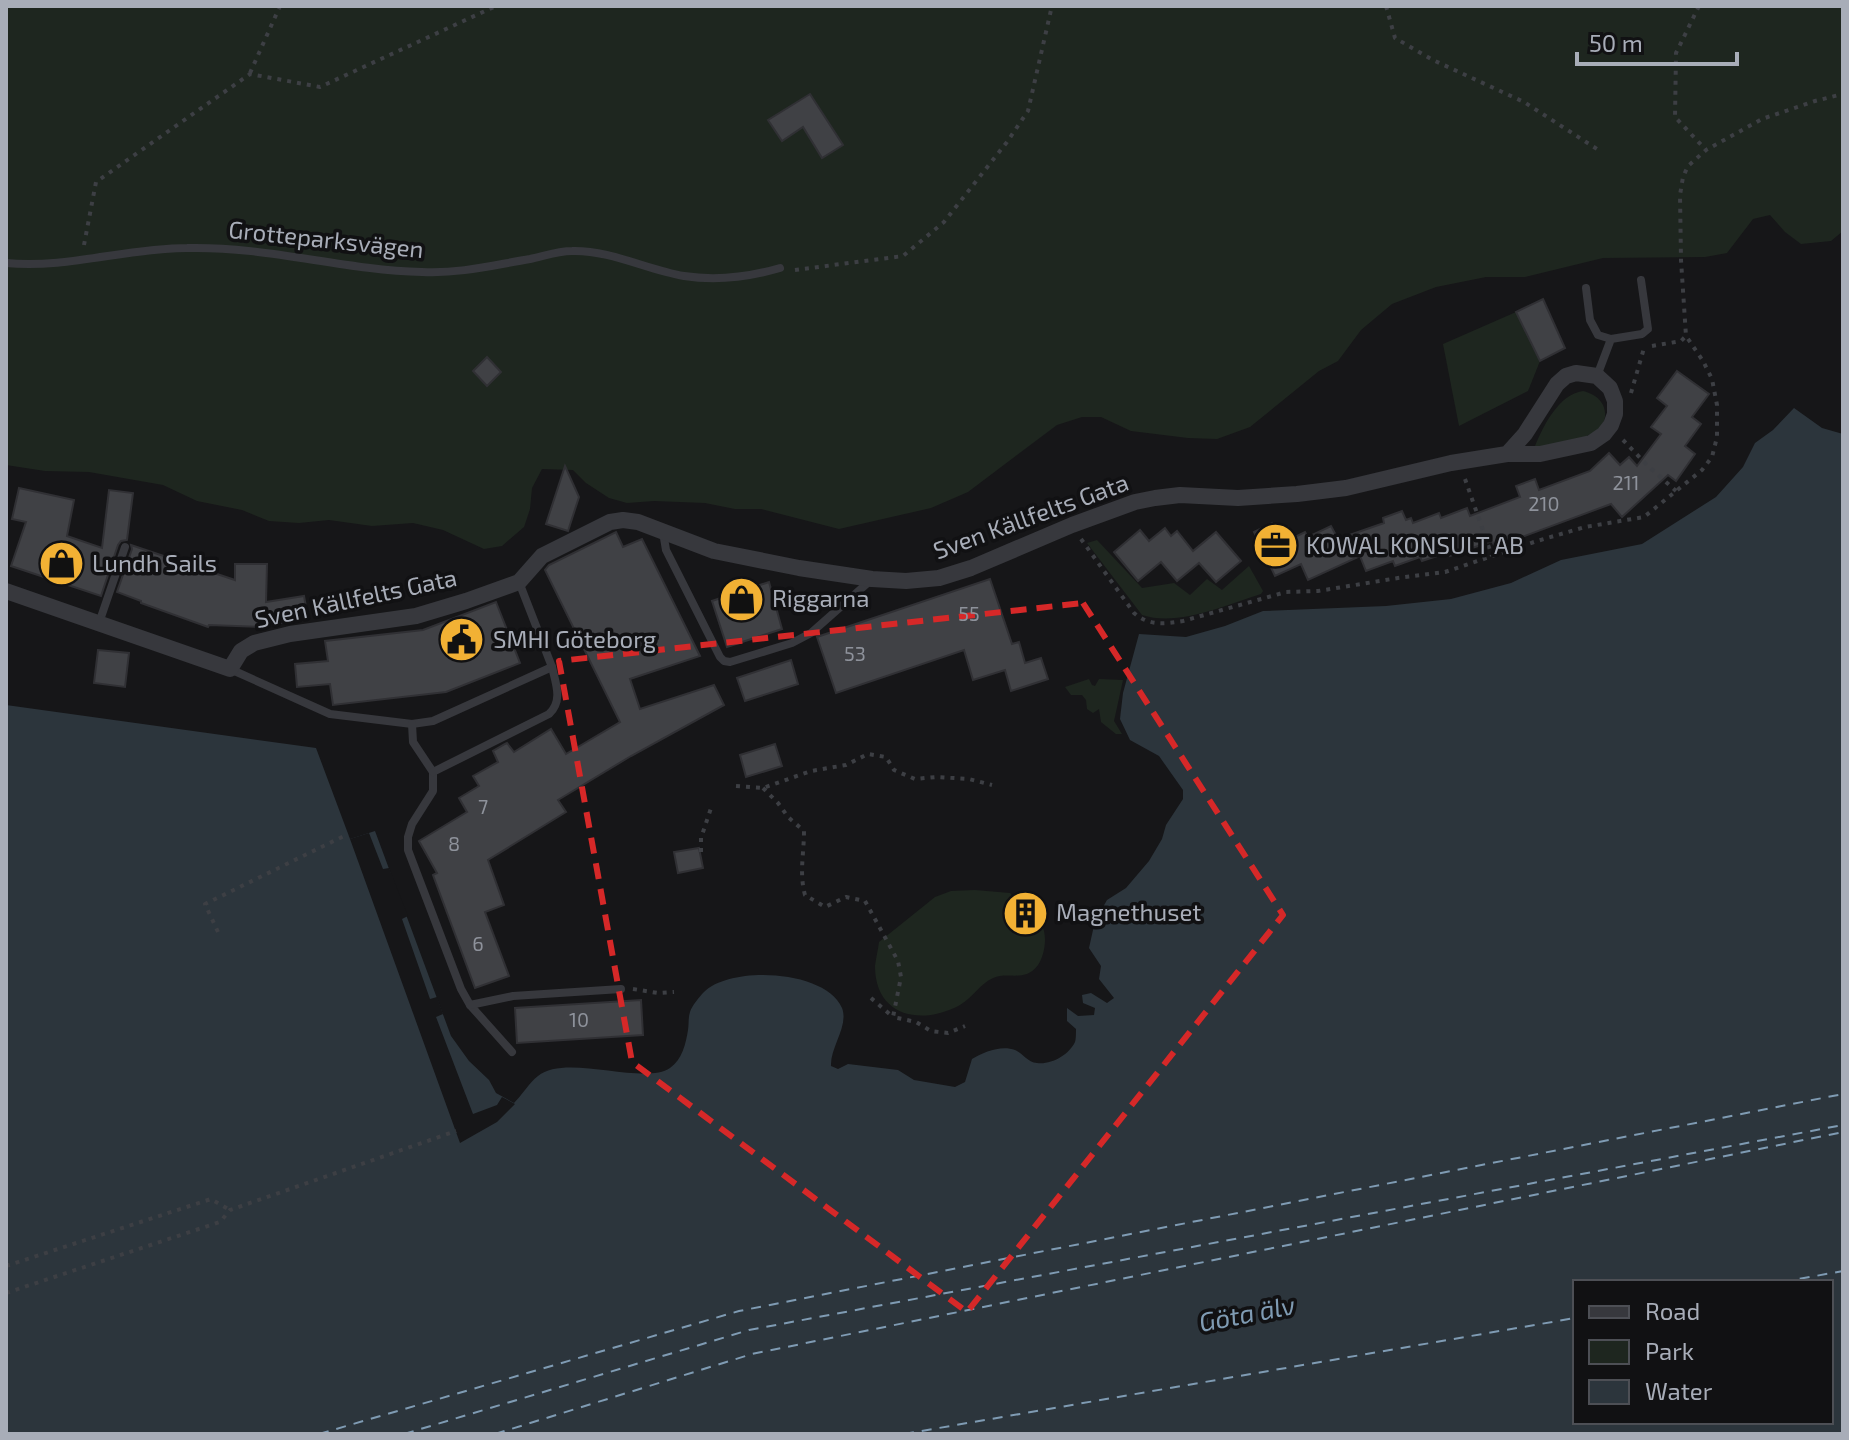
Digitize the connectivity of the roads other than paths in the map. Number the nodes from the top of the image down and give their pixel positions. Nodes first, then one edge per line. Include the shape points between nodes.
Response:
1 (6, 263) edge
2 (780, 268) road end
3 (1641, 280) dead end
4 (1586, 288) dead end
5 (1611, 339) junction
6 (1597, 376) junction
7 (1507, 454) junction
8 (663, 532) junction
9 (125, 547) dead end
10 (872, 579) junction
11 (519, 582) junction
12 (6, 591) edge
13 (99, 623) junction
14 (552, 667) junction
15 (230, 669) junction
16 (412, 724) junction
17 (433, 772) junction
18 (621, 989) road end
19 (470, 1005) junction
20 (512, 1052) dead end

1 - 2 lane, Grotteparksvägen via 187,248 451,273 570,251 683,276 711,278
3 - 5 lane via 1648,329
4 - 5 lane via 1590,320 1598,335
5 - 6 lane
6 - 7 street via 1566,376
6 - 7 street, Sven Källfelts Gata via 1615,401 1615,414 1604,434 1591,443 1553,452
7 - 10 street, Sven Källfelts Gata via 1334,490 1155,498 939,578
8 - 10 street, Sven Källfelts Gata via 714,551
8 - 10 lane via 666,550 724,661 811,633
8 - 11 street, Sven Källfelts Gata via 638,522 610,522 542,556
9 - 13 lane
11 - 14 lane
11 - 15 street, Sven Källfelts Gata via 416,616 254,643 241,651
12 - 13 street
13 - 15 street
14 - 16 lane via 433,721
14 - 17 lane via 555,709
15 - 16 lane via 330,714
16 - 17 lane via 413,742
17 - 19 lane via 433,791 412,824 408,850
18 - 19 lane via 513,996
19 - 20 lane

